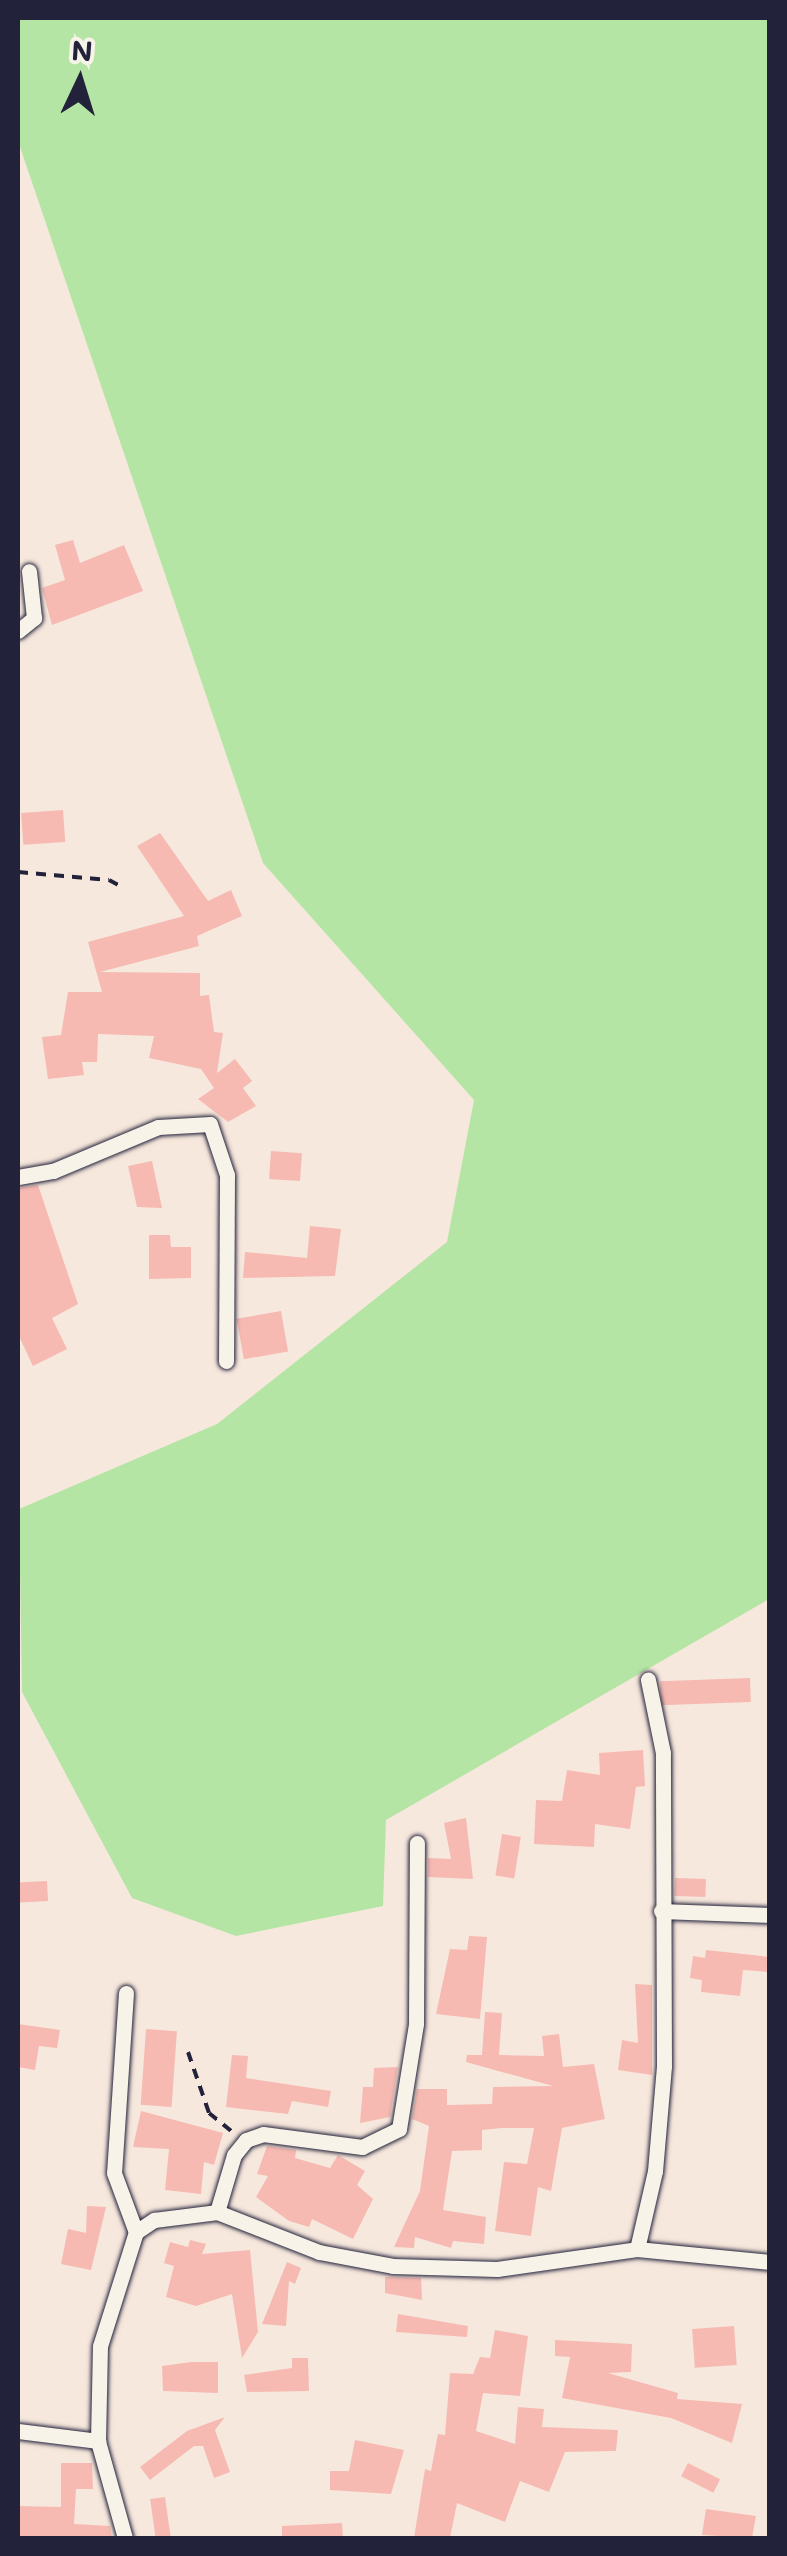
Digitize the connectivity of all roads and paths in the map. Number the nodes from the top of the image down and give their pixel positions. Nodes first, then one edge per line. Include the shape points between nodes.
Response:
1 (29, 571) dead end
2 (18, 631) edge
3 (18, 872) edge
4 (124, 888) dead end
5 (18, 1177) edge
6 (226, 1362) dead end
7 (648, 1680) dead end
8 (417, 1843) dead end
9 (662, 1911) junction
10 (770, 1915) edge
11 (126, 1994) dead end
12 (188, 2052) dead end
13 (246, 2140) junction
14 (218, 2212) junction
15 (136, 2232) junction
16 (637, 2249) junction
17 (770, 2262) edge
18 (18, 2432) edge
19 (98, 2441) junction
20 (125, 2538) edge

1 - 2 street via 34,618
3 - 4 path via 109,880
5 - 6 street via 53,1171 158,1127 210,1124 227,1174
7 - 9 street via 664,1753
8 - 13 street via 416,2024 399,2128 362,2146 263,2134
9 - 10 street
9 - 16 street via 662,2120
11 - 15 street via 114,2172
12 - 13 path via 209,2113
13 - 14 street via 234,2155
14 - 15 street via 154,2220
14 - 16 street via 319,2252 394,2266 497,2270
15 - 19 street via 100,2346
16 - 17 street
18 - 19 street
19 - 20 street

